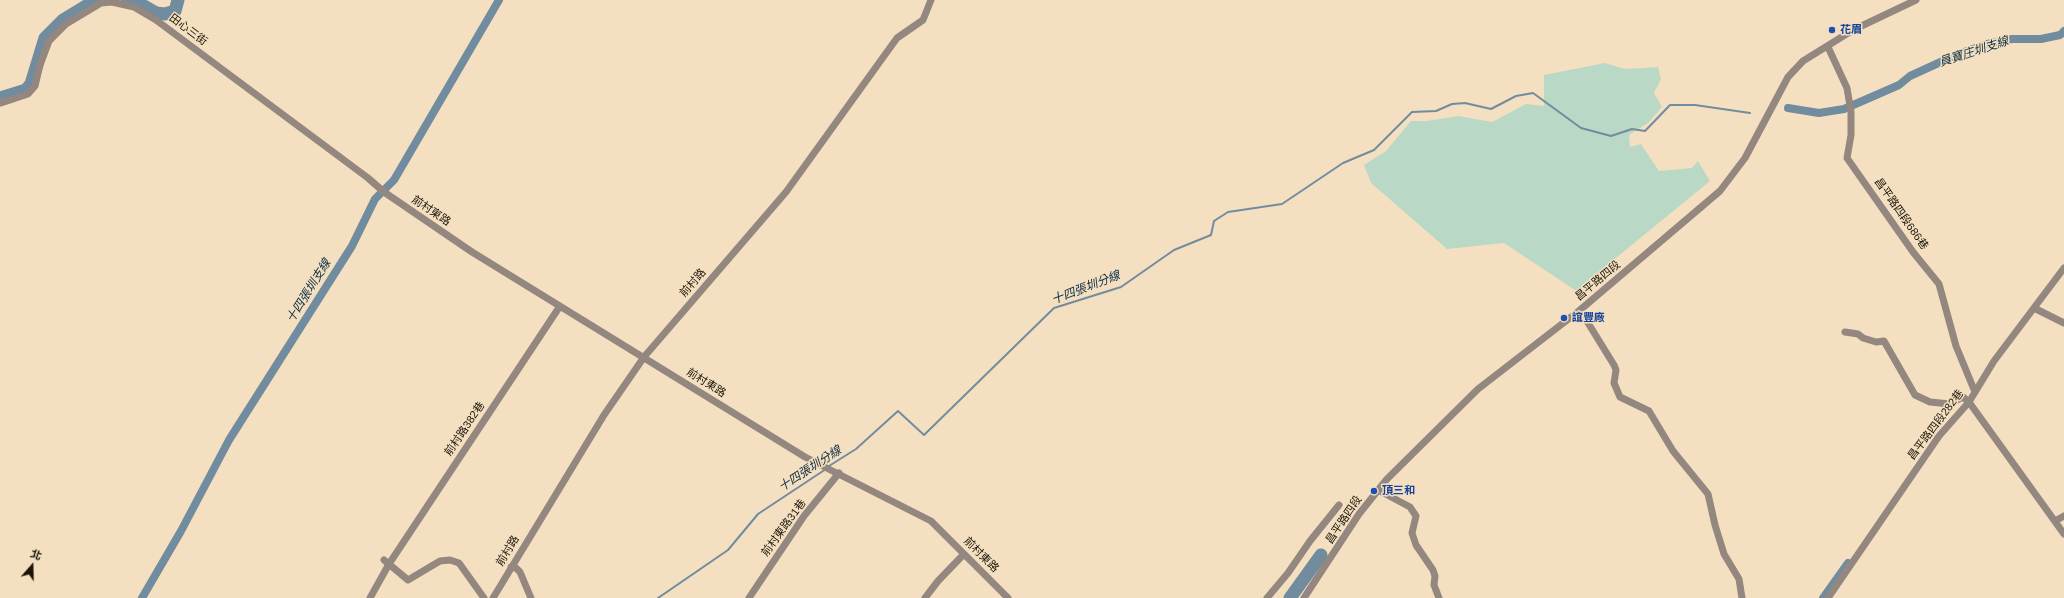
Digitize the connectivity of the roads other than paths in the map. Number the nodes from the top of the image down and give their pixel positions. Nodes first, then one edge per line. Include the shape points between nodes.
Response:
1 (931, 0) edge
2 (1916, 0) edge
3 (104, 1) edge
4 (1828, 47) junction
5 (1, 104) dead end
6 (384, 192) joint
7 (2064, 268) edge
8 (560, 306) junction
9 (2034, 308) junction
10 (1580, 310) junction
11 (2064, 323) edge
12 (1846, 332) dead end
13 (644, 357) junction
14 (1975, 392) junction
15 (1969, 402) junction
16 (840, 473) junction
17 (1378, 490) junction
18 (1339, 505) dead end
19 (2064, 516) edge
20 (2055, 521) junction
21 (2064, 534) edge
22 (964, 554) junction
23 (386, 562) junction
24 (511, 567) junction
25 (370, 598) edge
26 (484, 598) edge
27 (493, 598) edge
28 (531, 598) edge
29 (749, 598) edge
30 (925, 598) edge
31 (1008, 598) edge
32 (1267, 598) edge
33 (1304, 598) edge
34 (1439, 598) edge
35 (1742, 598) edge
36 (1828, 598) edge

1 - 13 street, 前村路 via 923,20 897,38 786,192
2 - 4 street, 昌平路四段 via 1853,30
3 - 5 street, 田心三街 via 66,24 49,41 35,86 28,94
3 - 6 street, 田心三街 via 134,7 156,20
4 - 10 street, 昌平路四段 via 1802,61 1788,76 1745,158 1720,191
4 - 14 street, 昌平路四段686巷 via 1847,88 1851,134 1847,158 1913,252 1939,284 1956,346
6 - 8 street, 前村東路 via 472,252
7 - 9 street, 昌平路四段282巷
8 - 13 street, 前村東路
8 - 23 street, 前村路382巷
9 - 11 street
9 - 14 street, 昌平路四段282巷 via 1994,361
10 - 17 street, 昌平路四段 via 1493,376
10 - 35 street via 1614,365 1614,383 1620,397 1649,411 1673,451 1708,494 1724,554 1738,579
12 - 15 street via 1876,342 1884,341 1915,395 1930,402 1950,404 1963,398
13 - 16 street, 前村東路 via 805,457
13 - 24 street, 前村路 via 604,415
14 - 15 street, 昌平路四段282巷
15 - 20 street
15 - 36 street, 昌平路四段282巷 via 1939,436
16 - 22 street, 前村東路 via 931,522
16 - 29 street, 前村東路31巷 via 804,516
17 - 33 street, 昌平路四段 via 1359,514
17 - 34 street via 1410,507 1416,516 1412,533 1416,545 1433,570 1434,585
18 - 32 street
19 - 20 street
20 - 21 street
22 - 30 street
22 - 31 street, 前村東路
23 - 25 street, 前村路382巷
23 - 26 street via 408,580 440,561 450,560 459,563
24 - 27 street, 前村路
24 - 28 street via 520,572

